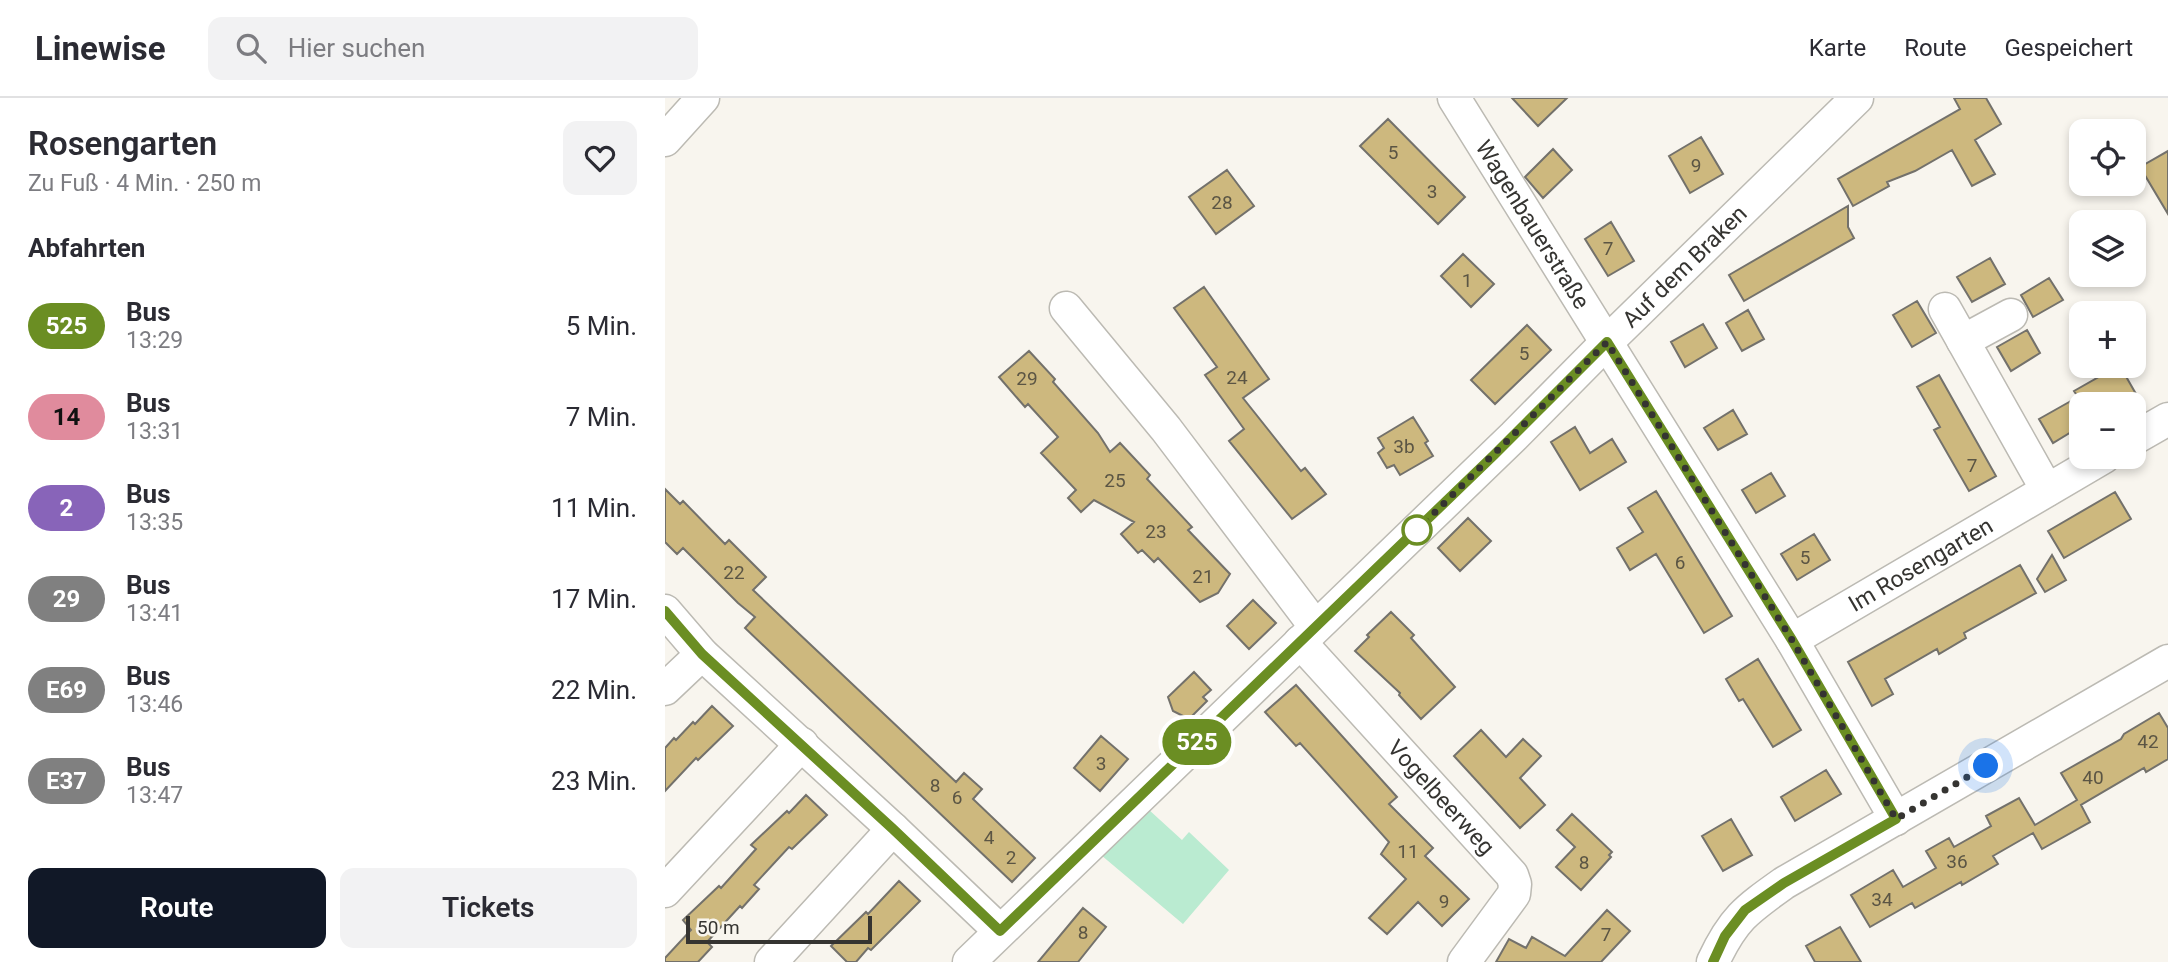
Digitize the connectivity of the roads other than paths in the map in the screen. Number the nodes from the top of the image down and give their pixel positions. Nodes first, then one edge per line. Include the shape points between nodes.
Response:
1 (703, 98) edge
2 (1857, 98) edge
3 (1459, 100) edge
4 (665, 140) edge
5 (1066, 308) dead end
6 (1945, 309) dead end
7 (2011, 315) dead end
8 (1963, 341) junction
9 (1607, 342) junction
10 (2168, 419) edge
11 (2146, 432) edge
12 (2083, 469) edge
13 (2047, 490) junction
14 (665, 611) edge
15 (1308, 634) junction
16 (1792, 640) junction
17 (702, 654) junction
18 (2168, 661) edge
19 (665, 689) edge
20 (802, 744) junction
21 (1896, 819) junction
22 (893, 829) junction
23 (665, 891) edge
24 (1000, 931) junction
25 (771, 962) edge
26 (969, 962) edge
27 (1464, 962) edge
28 (1713, 962) edge

1 - 4 street
2 - 9 street, Auf dem Braken
3 - 9 street, Wagenbauerstraße
5 - 15 street, Vogelbeerweg via 1166,429
6 - 8 street
7 - 8 street
8 - 13 street
9 - 15 street, Auf dem Braken
9 - 16 street
10 - 11 street
12 - 13 street, Im Rosengarten
13 - 16 street, Im Rosengarten
14 - 17 street
15 - 24 street, Auf dem Braken
15 - 27 street, Vogelbeerweg via 1512,875 1514,894
16 - 21 street
17 - 19 street
17 - 20 street
18 - 21 street
20 - 22 street
20 - 23 street
21 - 28 street via 1745,910
22 - 24 street
22 - 25 street
24 - 26 street, Auf dem Braken

